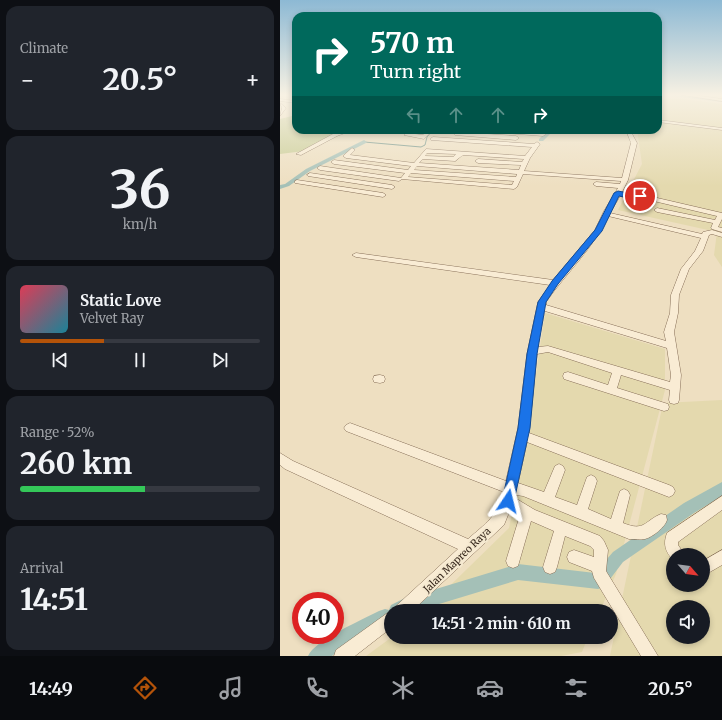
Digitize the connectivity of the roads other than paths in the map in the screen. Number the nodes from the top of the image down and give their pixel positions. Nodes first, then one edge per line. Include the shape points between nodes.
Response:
1 (682, 125) edge
2 (722, 129) edge
3 (338, 134) edge
4 (467, 134) edge
5 (490, 134) edge
6 (498, 134) edge
7 (630, 134) edge
8 (407, 135) dead end
9 (432, 137) edge
10 (536, 145) junction
11 (485, 146) junction
12 (352, 150) dead end
13 (366, 152) dead end
14 (299, 154) dead end
15 (380, 154) dead end
16 (481, 155) junction
17 (394, 156) dead end
18 (359, 158) junction
19 (408, 158) dead end
20 (527, 158) junction
21 (374, 160) junction
22 (478, 161) junction
23 (334, 162) dead end
24 (388, 162) junction
25 (402, 164) junction
26 (414, 164) junction
27 (524, 164) junction
28 (367, 166) junction
29 (320, 168) dead end
30 (475, 168) junction
31 (521, 171) junction
32 (409, 172) junction
33 (359, 173) junction
34 (310, 175) dead end
35 (472, 176) junction
36 (400, 179) dead end
37 (518, 179) junction
38 (558, 180) dead end
39 (350, 181) junction
40 (297, 182) dead end
41 (468, 186) junction
42 (392, 187) dead end
43 (622, 187) junction
44 (342, 188) junction
45 (383, 195) dead end
46 (657, 210) dead end
47 (606, 214) junction
48 (720, 218) edge
49 (722, 230) edge
50 (722, 235) edge
51 (704, 237) junction
52 (356, 255) dead end
53 (554, 283) junction
54 (541, 307) junction
55 (671, 346) junction
56 (533, 351) junction
57 (618, 370) junction
58 (568, 376) dead end
59 (675, 388) junction
60 (612, 391) junction
61 (674, 400) dead end
62 (664, 407) dead end
63 (350, 428) dead end
64 (522, 435) junction
65 (281, 460) edge
66 (559, 470) dead end
67 (591, 481) dead end
68 (669, 491) dead end
69 (624, 494) dead end
70 (509, 495) junction
71 (548, 499) junction
72 (722, 502) edge
73 (581, 512) junction
74 (527, 513) junction
75 (661, 520) dead end
76 (616, 526) junction
77 (561, 528) junction
78 (470, 548) junction
79 (672, 548) edge
80 (574, 557) dead end
81 (722, 557) edge
82 (513, 561) dead end
83 (710, 565) edge
84 (598, 566) junction
85 (550, 567) dead end
86 (409, 604) edge
87 (384, 625) edge
88 (342, 656) edge
89 (650, 656) edge

1 - 2 street
3 - 14 street
4 - 9 street
5 - 11 street
6 - 10 street
7 - 43 street, Jalan Mapreo Raya via 634,143
8 - 9 street
9 - 11 street
10 - 11 street
10 - 20 street
11 - 16 street
12 - 18 street via 346,156
13 - 18 street
15 - 21 street
16 - 20 street
16 - 22 street
16 - 26 street via 426,151
17 - 24 street
18 - 21 street
19 - 25 street
20 - 27 street
21 - 24 street
21 - 28 street
22 - 27 street
22 - 30 street
23 - 28 street
24 - 25 street
25 - 26 street
26 - 30 street
26 - 32 street
27 - 31 street
28 - 32 street
28 - 33 street
29 - 33 street
30 - 31 street
30 - 35 street
31 - 37 street
31 - 43 street
32 - 35 street
32 - 41 street via 405,178
33 - 36 street
33 - 39 street
34 - 39 street
35 - 37 street
35 - 41 street
37 - 41 street via 513,187
38 - 43 street
39 - 42 street
39 - 44 street
40 - 44 street
43 - 47 street, Jalan Mapreo Raya
43 - 48 street via 637,198 640,196
44 - 45 street
46 - 48 street
47 - 51 street
47 - 53 street, Jalan Mapreo Raya via 589,244
48 - 49 street via 714,228
50 - 51 street via 710,232
51 - 55 street via 701,249 687,265 675,292 674,316 669,332
52 - 53 street
53 - 54 street, Jalan Mapreo Raya
54 - 55 street
54 - 56 street, Jalan Mapreo Raya
55 - 59 street
56 - 57 street via 548,349
56 - 64 street, Jalan Mapreo Raya
57 - 59 street
57 - 60 street
58 - 60 street
59 - 61 street
60 - 62 street
63 - 70 street
64 - 68 street
64 - 70 street, Jalan Mapreo Raya
65 - 78 street
66 - 71 street
67 - 73 street
69 - 76 street
70 - 71 street via 523,490
70 - 74 street
70 - 78 street, Jalan Mapreo Raya via 502,517
71 - 73 street
72 - 79 street via 672,538
73 - 76 street
74 - 77 street
74 - 82 street
75 - 76 street via 644,533 629,532
77 - 84 street via 595,541 600,546 602,551
77 - 85 street
78 - 86 street, Jalan Mapreo Raya
80 - 84 street
81 - 83 street
84 - 89 street via 599,574
87 - 88 street

